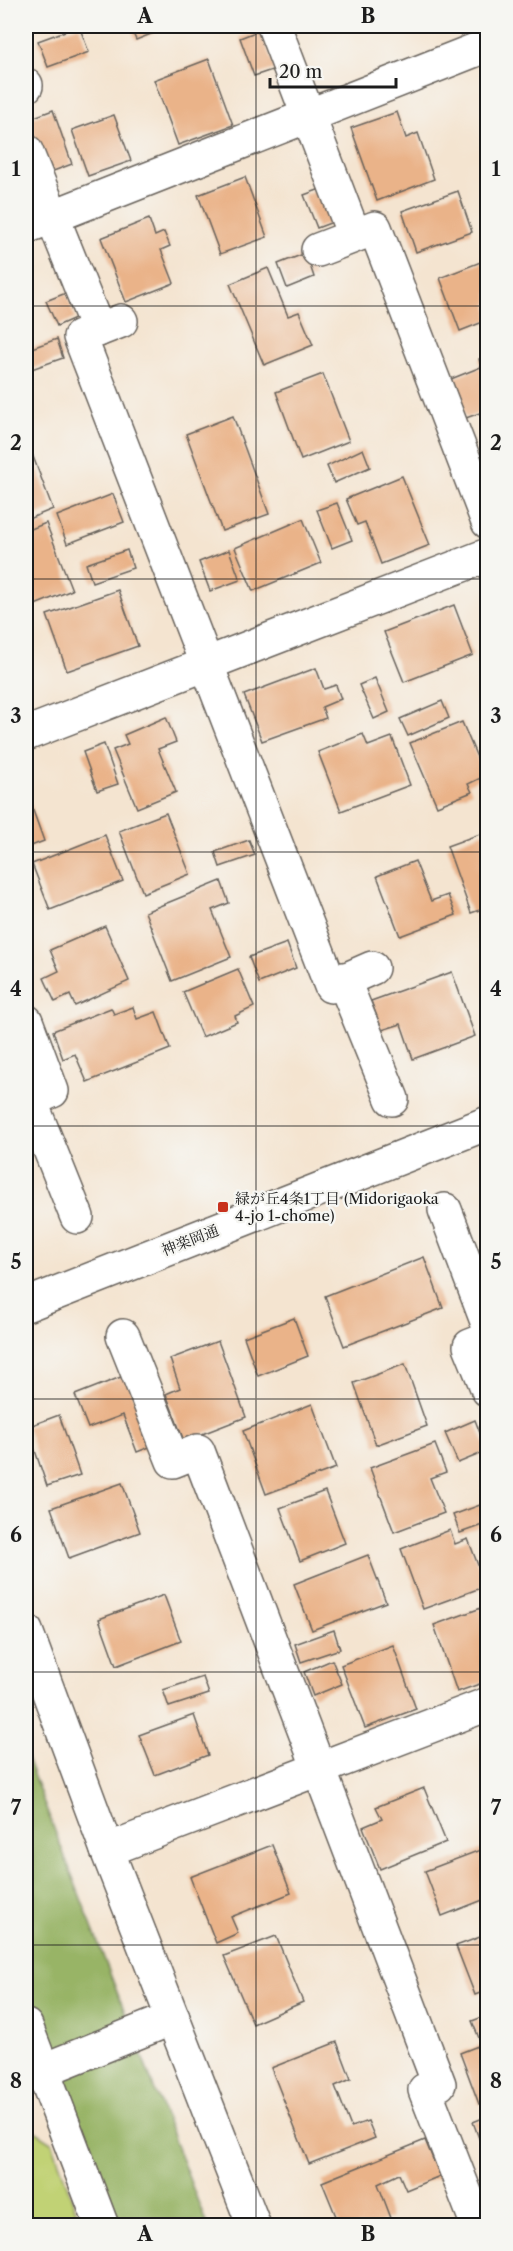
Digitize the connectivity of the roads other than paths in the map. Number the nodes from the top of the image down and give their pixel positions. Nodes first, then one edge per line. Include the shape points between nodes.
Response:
1 (274, 26) edge
2 (488, 45) edge
3 (308, 116) junction
4 (26, 151) edge
5 (39, 222) edge
6 (354, 235) junction
7 (318, 250) dead end
8 (488, 522) edge
9 (488, 555) edge
10 (206, 663) junction
11 (26, 734) edge
12 (26, 1021) edge
13 (392, 1099) dead end
14 (28, 1101) edge
15 (488, 1123) edge
16 (445, 1210) dead end
17 (77, 1217) dead end
18 (26, 1305) edge
19 (488, 1324) edge
20 (123, 1336) dead end
21 (488, 1339) edge
22 (488, 1390) edge
23 (26, 1631) edge
24 (488, 1704) edge
25 (318, 1768) junction
26 (107, 1850) junction
27 (173, 2018) junction
28 (26, 2026) edge
29 (34, 2073) edge
30 (478, 2223) edge
31 (102, 2226) edge
32 (254, 2226) edge

1 - 3 street
2 - 3 street
3 - 5 street
3 - 6 street
4 - 5 street
5 - 10 street via 109,325 80,337
6 - 7 street
6 - 8 street via 375,228
9 - 10 street
10 - 11 street
10 - 13 street via 331,986 357,973
12 - 14 street via 52,1091
14 - 17 street
15 - 18 street, 神楽岡通
16 - 19 street
20 - 25 street via 173,1461 198,1451
21 - 22 street via 470,1346
23 - 26 street
24 - 25 street
25 - 26 street
25 - 30 street via 439,2084 425,2090
26 - 27 street
27 - 29 street
27 - 32 street
28 - 29 street
29 - 31 street

